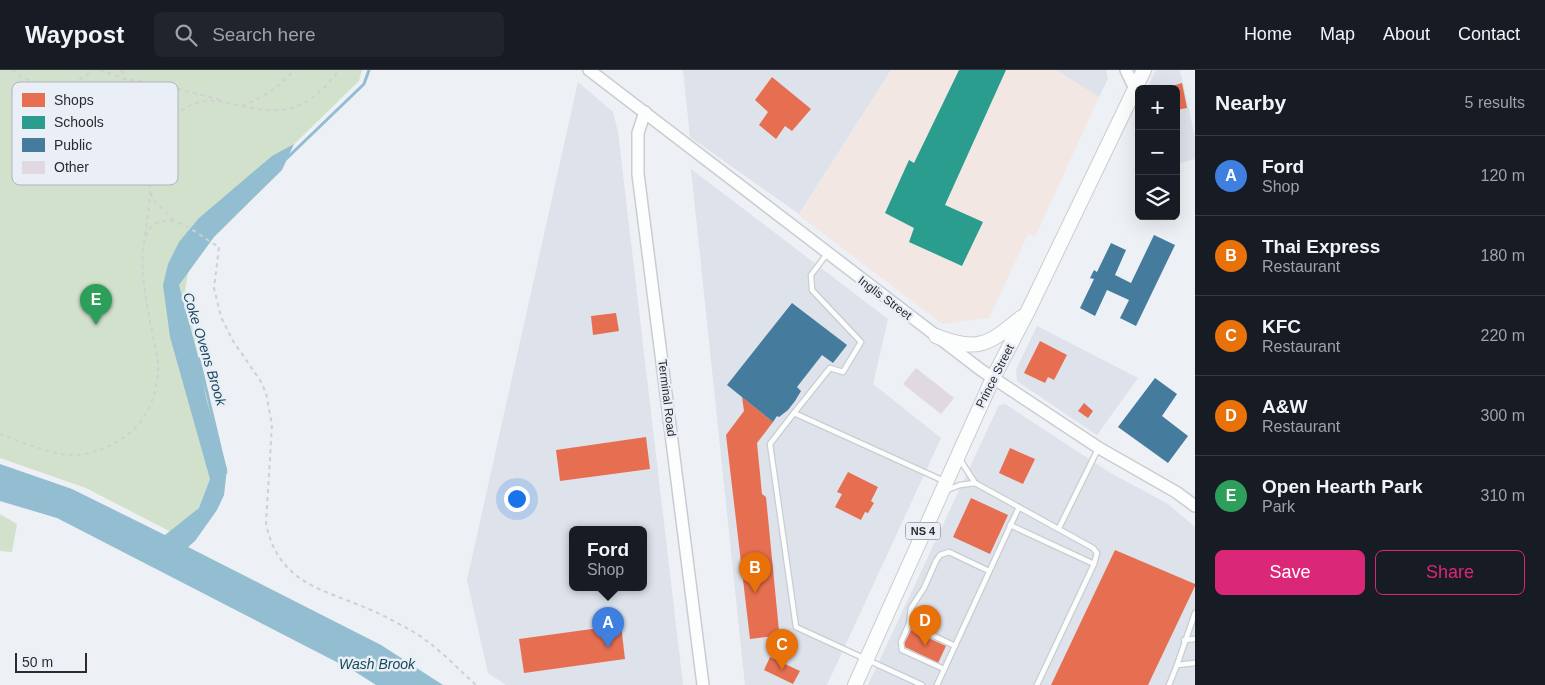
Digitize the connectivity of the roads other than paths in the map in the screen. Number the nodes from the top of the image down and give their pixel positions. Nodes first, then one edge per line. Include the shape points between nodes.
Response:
1 (589, 70) edge
2 (1126, 70) edge
3 (1144, 70) edge
4 (1137, 85) edge
5 (1135, 89) joint
6 (645, 112) junction
7 (827, 254) junction
8 (1028, 311) junction
9 (936, 336) junction
10 (992, 378) junction
11 (794, 413) junction
12 (1099, 448) junction
13 (957, 455) junction
14 (975, 483) junction
15 (943, 487) junction
16 (1195, 506) edge
17 (1019, 507) junction
18 (1010, 525) junction
19 (1059, 528) junction
20 (1094, 564) junction
21 (989, 572) junction
22 (1195, 613) edge
23 (909, 624) junction
24 (1195, 639) edge
25 (1184, 640) junction
26 (955, 646) junction
27 (867, 659) junction
28 (1195, 663) edge
29 (1177, 665) junction
30 (944, 669) junction
31 (703, 685) edge
32 (855, 685) edge
33 (922, 685) edge
34 (937, 685) edge
35 (1037, 685) edge
36 (1168, 685) edge

1 - 6 street, Inglis Street
2 - 5 street
3 - 4 main road, Prince Street / NS 4
5 - 8 main road, Prince Street / NS 4
6 - 7 street, Inglis Street
6 - 31 street, Terminal Road via 638,133 638,174
7 - 9 street, Inglis Street
7 - 11 lane via 811,275 812,290 861,342 843,372 830,368
8 - 9 main road via 987,343 959,345
8 - 10 main road, Prince Street / NS 4
9 - 10 street, Inglis Street
10 - 12 street, Inglis Street
10 - 13 main road, Prince Street / NS 4
11 - 15 lane
11 - 27 lane via 770,444 796,627
12 - 16 street, Inglis Street
12 - 19 lane
13 - 14 lane
13 - 15 main road, Prince Street / NS 4
14 - 15 lane
14 - 17 lane
15 - 27 main road, Prince Street / NS 4
17 - 18 lane
17 - 19 lane
18 - 20 lane
18 - 21 lane
19 - 20 lane via 1095,550
20 - 35 lane
21 - 23 lane via 949,552 940,555 911,608
21 - 26 lane
22 - 25 lane
23 - 26 lane
23 - 30 lane via 901,642 902,650
24 - 25 lane
25 - 29 lane
26 - 30 lane
27 - 32 main road, Prince Street / NS 4
27 - 33 lane
28 - 29 lane
29 - 36 lane
30 - 34 lane

